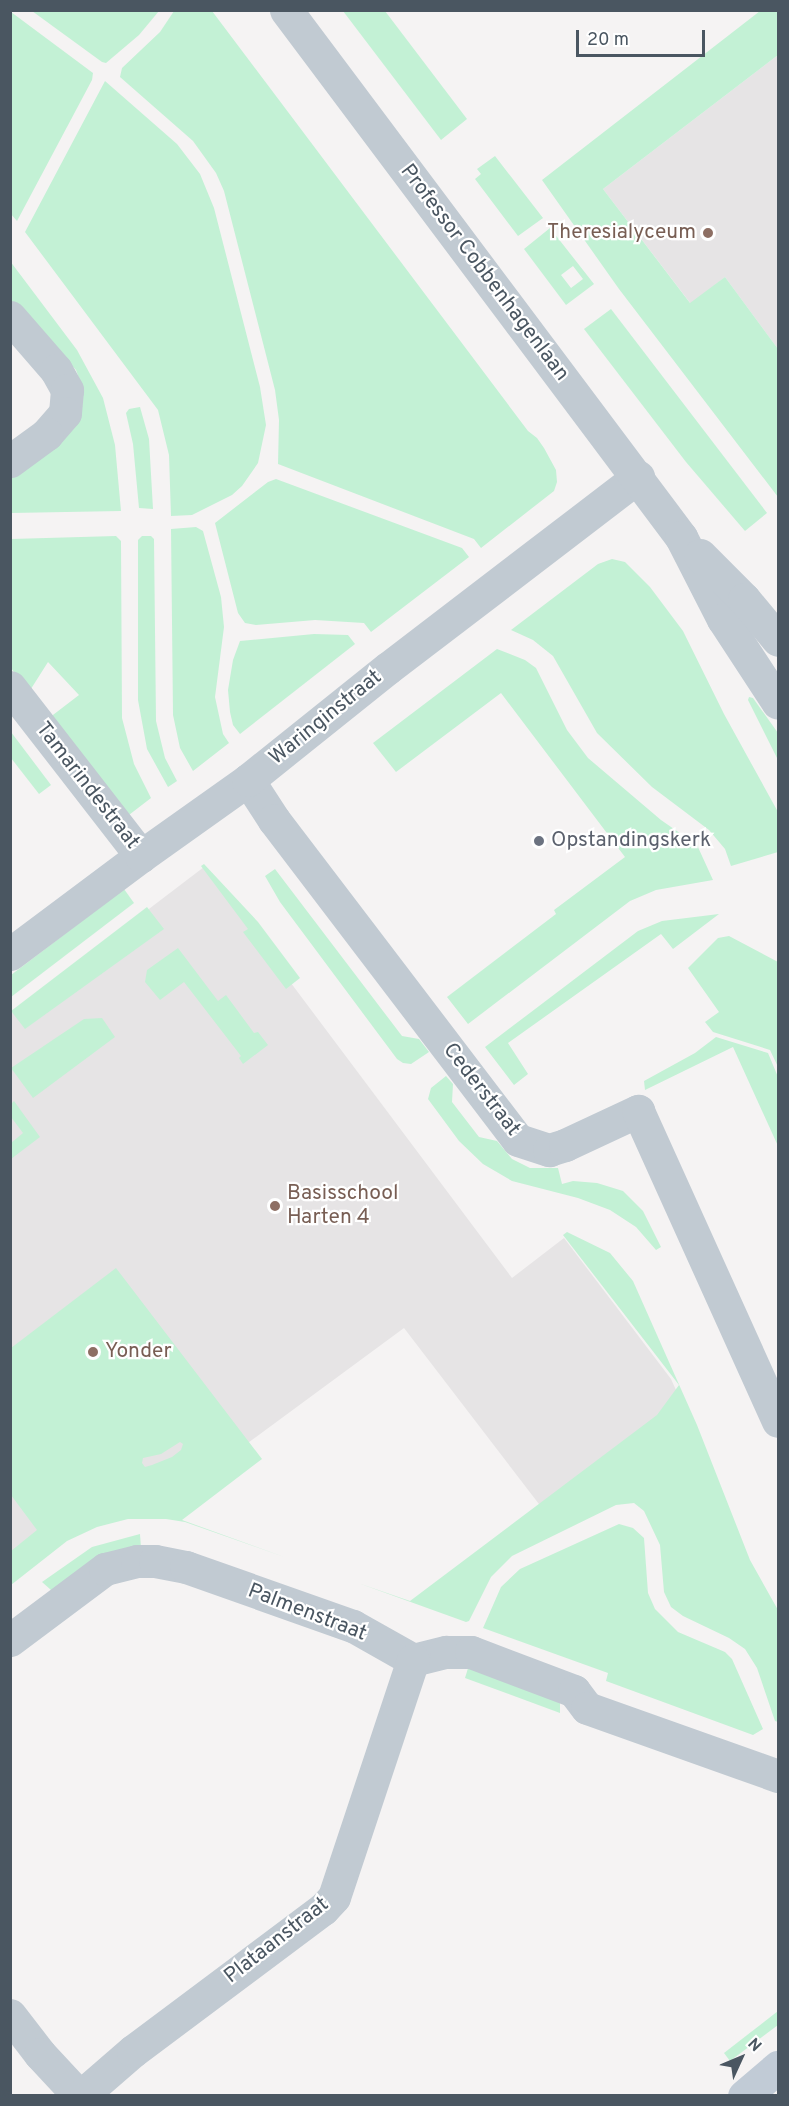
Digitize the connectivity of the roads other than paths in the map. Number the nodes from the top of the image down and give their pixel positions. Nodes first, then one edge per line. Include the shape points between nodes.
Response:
1 (286, 10) edge
2 (10, 317) edge
3 (10, 461) edge
4 (638, 477) junction
5 (681, 537) junction
6 (778, 640) edge
7 (10, 687) edge
8 (778, 703) edge
9 (248, 780) junction
10 (141, 856) junction
11 (10, 954) edge
12 (778, 1421) edge
13 (10, 1640) edge
14 (413, 1660) junction
15 (778, 1776) edge
16 (10, 2015) edge
17 (778, 2067) edge
18 (80, 2096) edge
19 (744, 2096) edge

1 - 4 street, Professor Cobbenhagenlaan
2 - 3 street via 56,370 67,390 65,413 47,434
4 - 5 street, Professor Cobbenhagenlaan
4 - 9 street, Waringinstraat
5 - 6 street, Professor Cobbenhagenlaan via 744,599
5 - 8 street, Professor Cobbenhagenlaan via 723,619
7 - 10 street, Tamarindestraat
9 - 10 street, Waringinstraat
9 - 12 street, Cederstraat via 274,820 518,1140 549,1150 638,1111
10 - 11 street, Waringinstraat
13 - 14 street, Palmenstraat via 105,1569 155,1561 186,1568 353,1626
14 - 15 street via 446,1652 471,1652 574,1691 587,1708
14 - 18 street, Plataanstraat via 334,1897
16 - 18 street
17 - 19 main road

